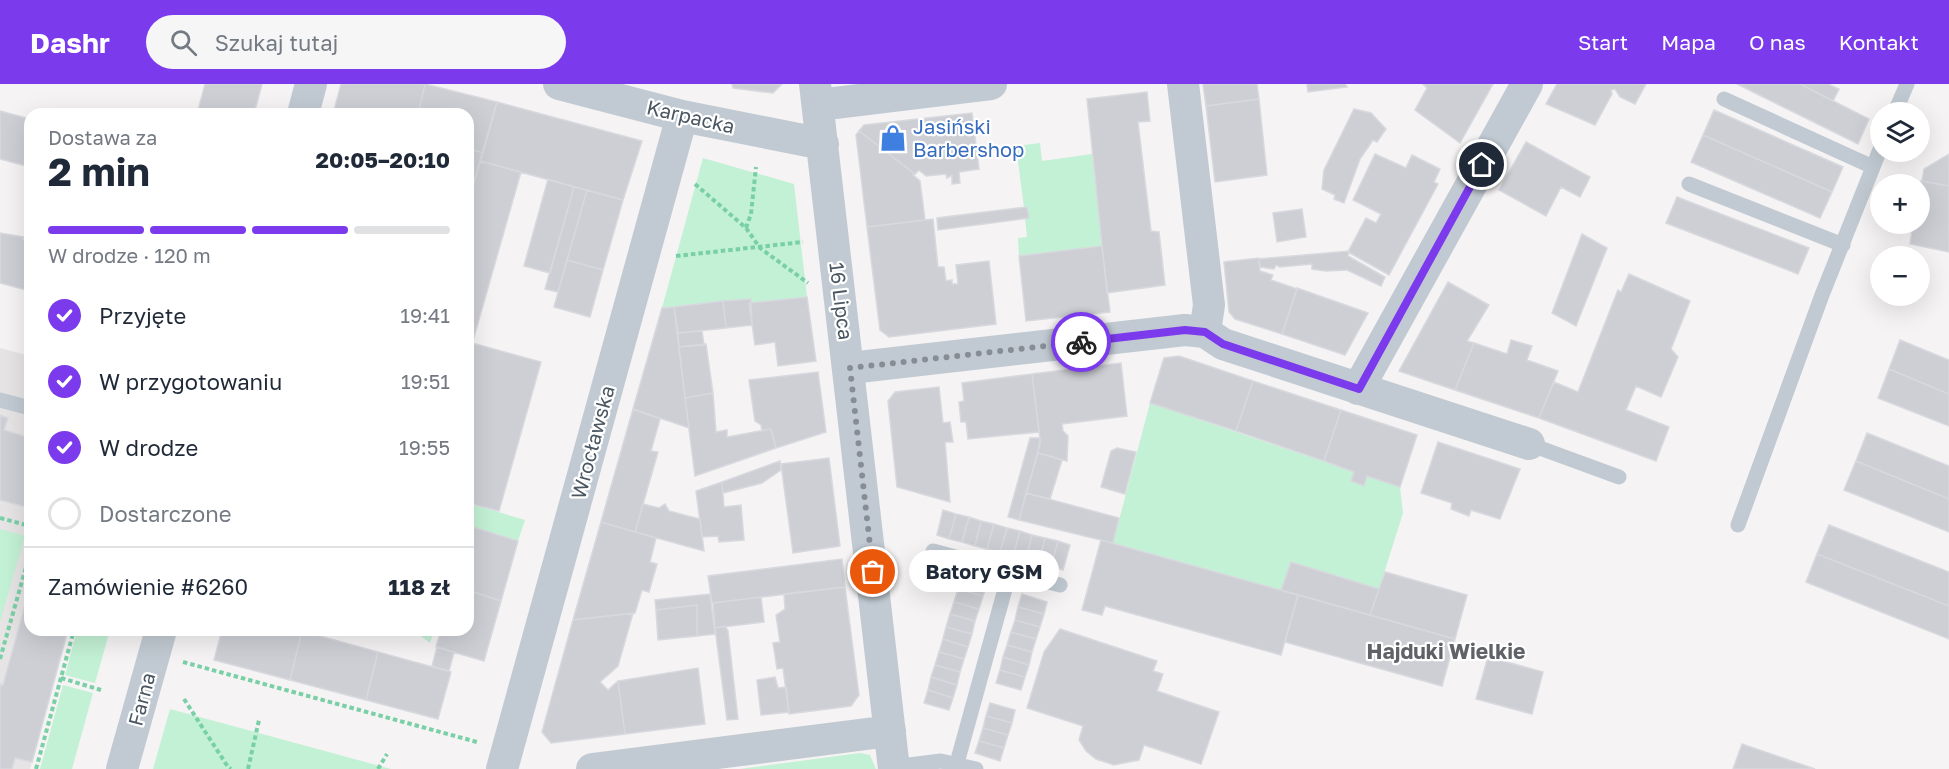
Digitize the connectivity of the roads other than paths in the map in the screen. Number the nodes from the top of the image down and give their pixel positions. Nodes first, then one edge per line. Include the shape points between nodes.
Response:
1 (312, 84) edge
2 (560, 84) edge
3 (991, 84) edge
4 (1183, 84) edge
5 (1527, 84) edge
6 (1907, 84) edge
7 (816, 94) edge
8 (1724, 99) dead end
9 (1899, 102) edge
10 (305, 108) edge
11 (682, 116) junction
12 (823, 144) junction
13 (1874, 162) edge
14 (1872, 167) junction
15 (1689, 184) dead end
16 (1843, 244) junction
17 (1205, 332) junction
18 (850, 368) junction
19 (1359, 389) junction
20 (0, 400) edge
21 (24, 406) edge
22 (1529, 444) joint
23 (1619, 477) dead end
24 (1738, 525) dead end
25 (933, 551) dead end
26 (1010, 571) junction
27 (1060, 585) dead end
28 (158, 636) edge
29 (890, 731) junction
30 (700, 763) edge
31 (957, 763) junction
32 (893, 768) edge
33 (122, 769) edge
34 (502, 769) edge
35 (592, 769) edge
36 (976, 769) edge

1 - 10 street
2 - 11 street, Karpacka
3 - 7 street
4 - 17 street via 1209,305
5 - 19 street
6 - 9 lane
7 - 12 street, 16 Lipca
8 - 14 lane
11 - 12 street, Karpacka
11 - 34 street, Wrocławska
12 - 18 street, 16 Lipca
13 - 14 lane
14 - 16 lane
15 - 16 lane
16 - 24 lane
17 - 18 street via 1185,330
17 - 19 street via 1223,344
18 - 29 street, 16 Lipca
19 - 22 street
20 - 21 lane
22 - 23 lane
25 - 26 lane
26 - 27 lane
26 - 31 lane
28 - 33 street, Farna
29 - 30 street
29 - 32 street, 16 Lipca
30 - 35 street
31 - 32 lane via 928,761
31 - 36 lane

